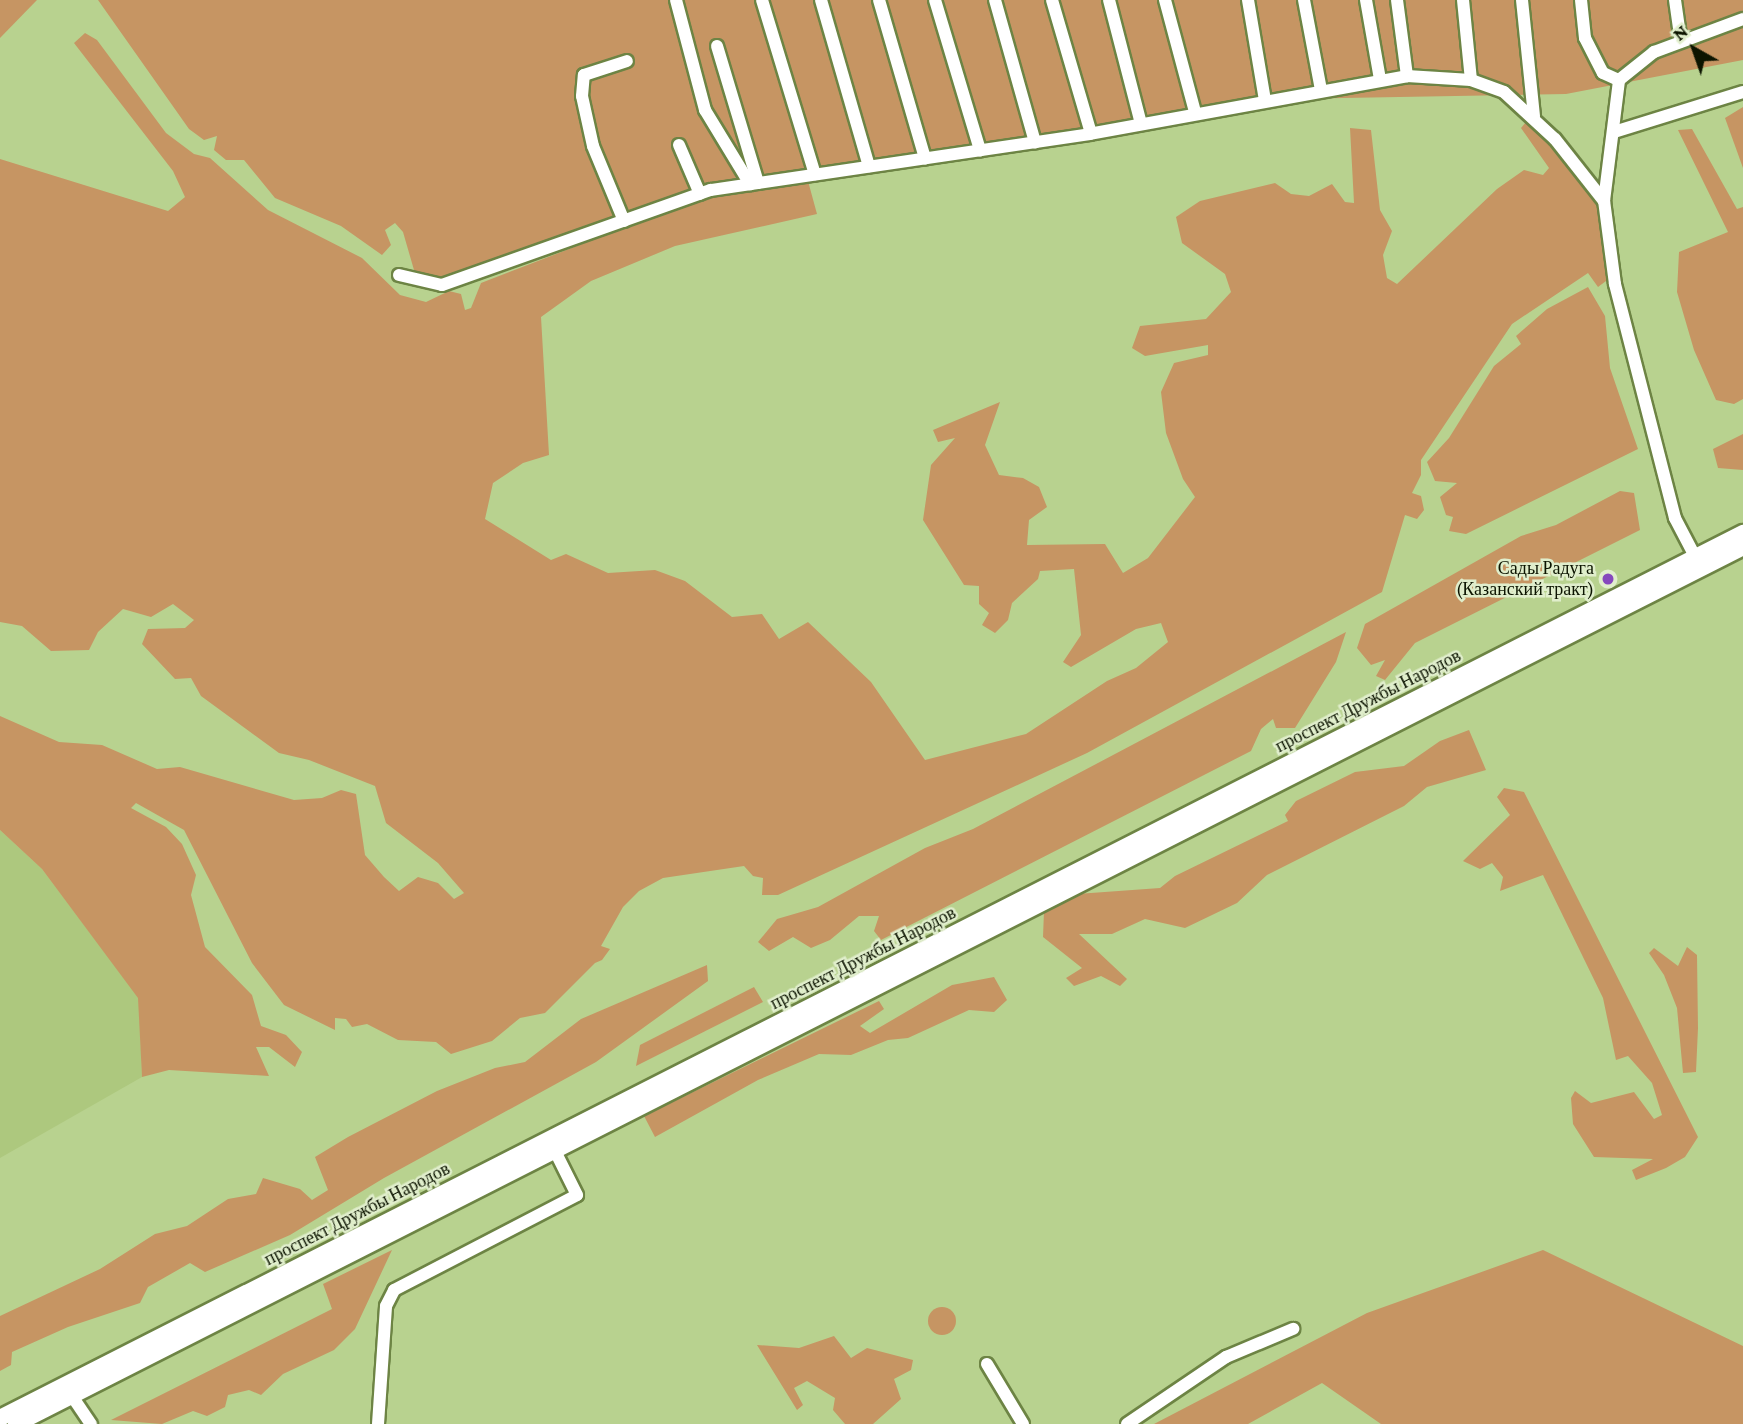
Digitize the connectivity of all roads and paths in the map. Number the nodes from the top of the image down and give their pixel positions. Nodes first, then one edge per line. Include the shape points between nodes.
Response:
1 (676, 0) edge
2 (762, 0) edge
3 (821, 0) edge
4 (879, 0) edge
5 (935, 0) edge
6 (995, 0) edge
7 (1052, 0) edge
8 (1109, 0) edge
9 (1166, 0) edge
10 (1248, 0) edge
11 (1304, 0) edge
12 (1366, 0) edge
13 (1397, 0) edge
14 (1464, 0) edge
15 (1521, 0) edge
16 (1581, 0) edge
17 (1675, 0) edge
18 (1743, 19) edge
19 (1681, 42) junction
20 (718, 46) dead end
21 (627, 61) dead end
22 (1407, 76) junction
23 (1380, 79) junction
24 (1471, 80) junction
25 (1619, 80) junction
26 (1321, 90) junction
27 (1743, 92) edge
28 (1265, 100) junction
29 (1195, 112) junction
30 (1534, 117) junction
31 (1141, 124) junction
32 (1614, 132) junction
33 (1091, 133) junction
34 (1035, 142) junction
35 (679, 145) dead end
36 (980, 150) junction
37 (925, 158) junction
38 (869, 166) junction
39 (815, 174) junction
40 (754, 183) junction
41 (700, 194) junction
42 (1604, 201) junction
43 (624, 221) junction
44 (399, 275) dead end
45 (1743, 533) edge
46 (1743, 547) edge
47 (1698, 562) junction
48 (552, 1145) junction
49 (1293, 1329) dead end
50 (987, 1364) dead end
51 (72, 1395) junction
52 (0, 1418) edge
53 (16, 1424) edge
54 (91, 1424) edge
55 (378, 1424) edge
56 (1023, 1424) edge
57 (1127, 1424) edge

1 - 40 street via 705,110
2 - 39 street
3 - 38 street
4 - 37 street
5 - 36 street
6 - 34 street
7 - 33 street
8 - 31 street
9 - 29 street
10 - 28 street
11 - 26 street
12 - 23 street
13 - 22 street
14 - 24 street
15 - 30 street via 1532,67
16 - 25 street via 1585,38 1603,73
17 - 19 street
18 - 19 street
19 - 25 street via 1654,52
20 - 40 street
21 - 43 street via 584,75 582,96 593,146
22 - 23 street
22 - 24 street
23 - 26 street
24 - 30 street via 1504,92
25 - 32 street
26 - 28 street
27 - 32 street
28 - 29 street
29 - 31 street
30 - 42 street
31 - 33 street
32 - 42 street
33 - 34 street
34 - 36 street
35 - 41 street
36 - 37 street
37 - 38 street
38 - 39 street
39 - 40 street
40 - 41 street
41 - 43 street
42 - 47 street via 1618,297 1675,518
43 - 44 street via 442,285
45 - 47 main road, проспект Дружбы Народов
46 - 47 main road, проспект Дружбы Народов
47 - 48 main road, проспект Дружбы Народов
48 - 51 main road, проспект Дружбы Народов
48 - 52 main road, проспект Дружбы Народов
48 - 55 street via 577,1195 394,1290 386,1306
49 - 57 street via 1226,1357
50 - 56 street
51 - 53 main road, проспект Дружбы Народов
51 - 54 street

